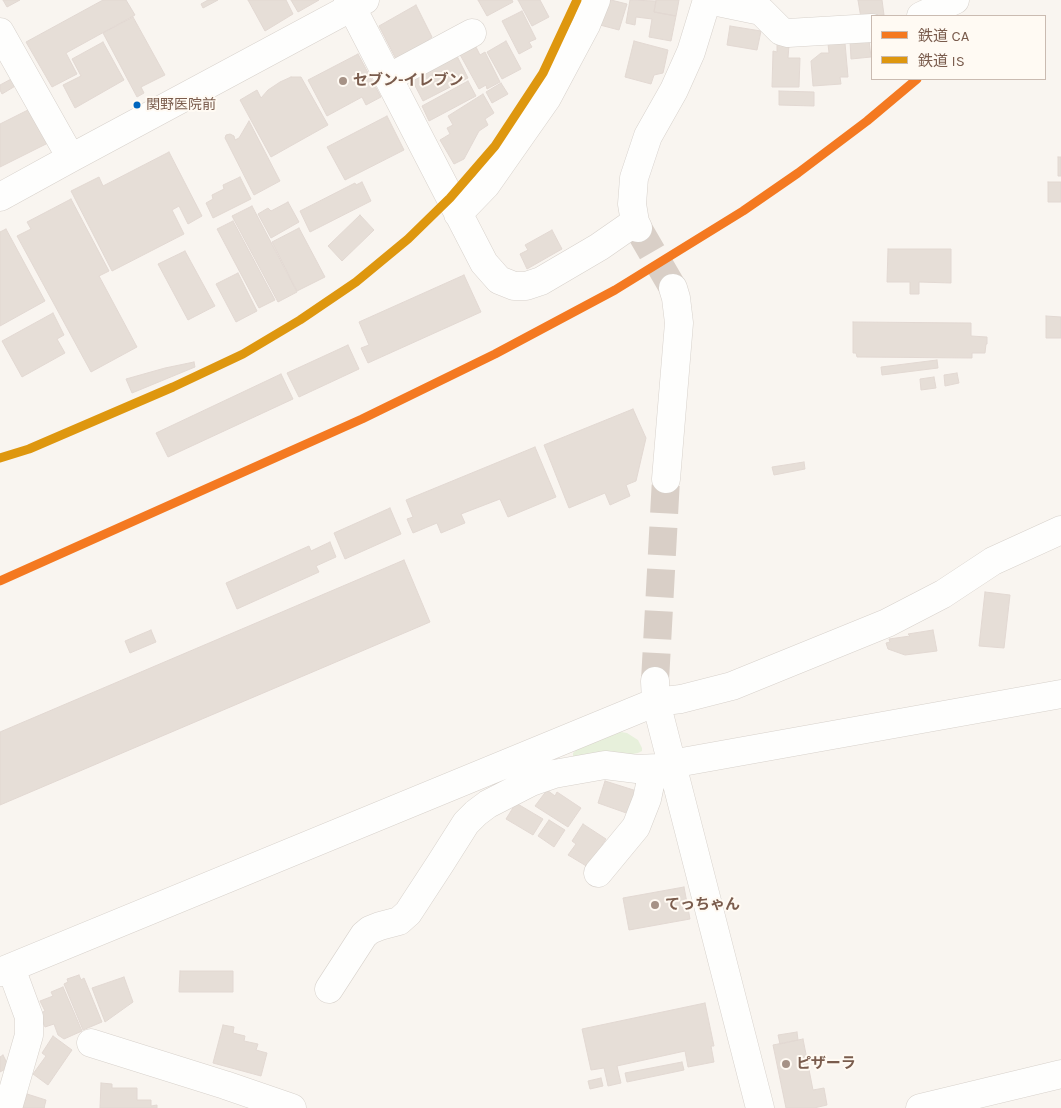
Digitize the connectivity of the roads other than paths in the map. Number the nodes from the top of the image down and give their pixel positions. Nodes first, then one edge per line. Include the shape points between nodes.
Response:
1 (596, 0) edge
2 (707, 0) edge
3 (955, 0) edge
4 (355, 2) edge
5 (922, 15) edge
6 (871, 28) edge
7 (0, 32) edge
8 (472, 34) dead end
9 (388, 78) junction
10 (71, 158) junction
11 (0, 197) edge
12 (458, 214) junction
13 (672, 288) tunnel mouth
14 (666, 479) tunnel mouth
15 (1061, 530) edge
16 (655, 691) junction
17 (1061, 694) edge
18 (664, 766) junction
19 (598, 873) dead end
20 (5, 970) edge
21 (329, 989) dead end
22 (91, 1043) dead end
23 (1061, 1074) edge
24 (8, 1108) edge
25 (292, 1108) edge
26 (760, 1108) edge
27 (920, 1108) edge

1 - 12 street via 547,98 486,185
2 - 6 street via 761,11 781,31 788,33
2 - 12 street via 690,52 674,90 648,136 634,178 632,204 636,225 541,281 514,286 499,280 484,263
3 - 5 street
4 - 9 street
4 - 10 street
7 - 10 street
8 - 9 street
9 - 12 street
10 - 11 street
13 - 14 street via 678,323
15 - 16 street via 993,561 943,594 887,623 732,686 682,699
16 - 18 street
16 - 20 street
17 - 18 street
18 - 19 street via 652,775 636,827
18 - 21 street via 637,769 605,765 554,774 488,804 466,823 408,913 399,921 364,935
18 - 26 street
20 - 24 street via 29,1017 29,1035
22 - 25 street
23 - 27 street

